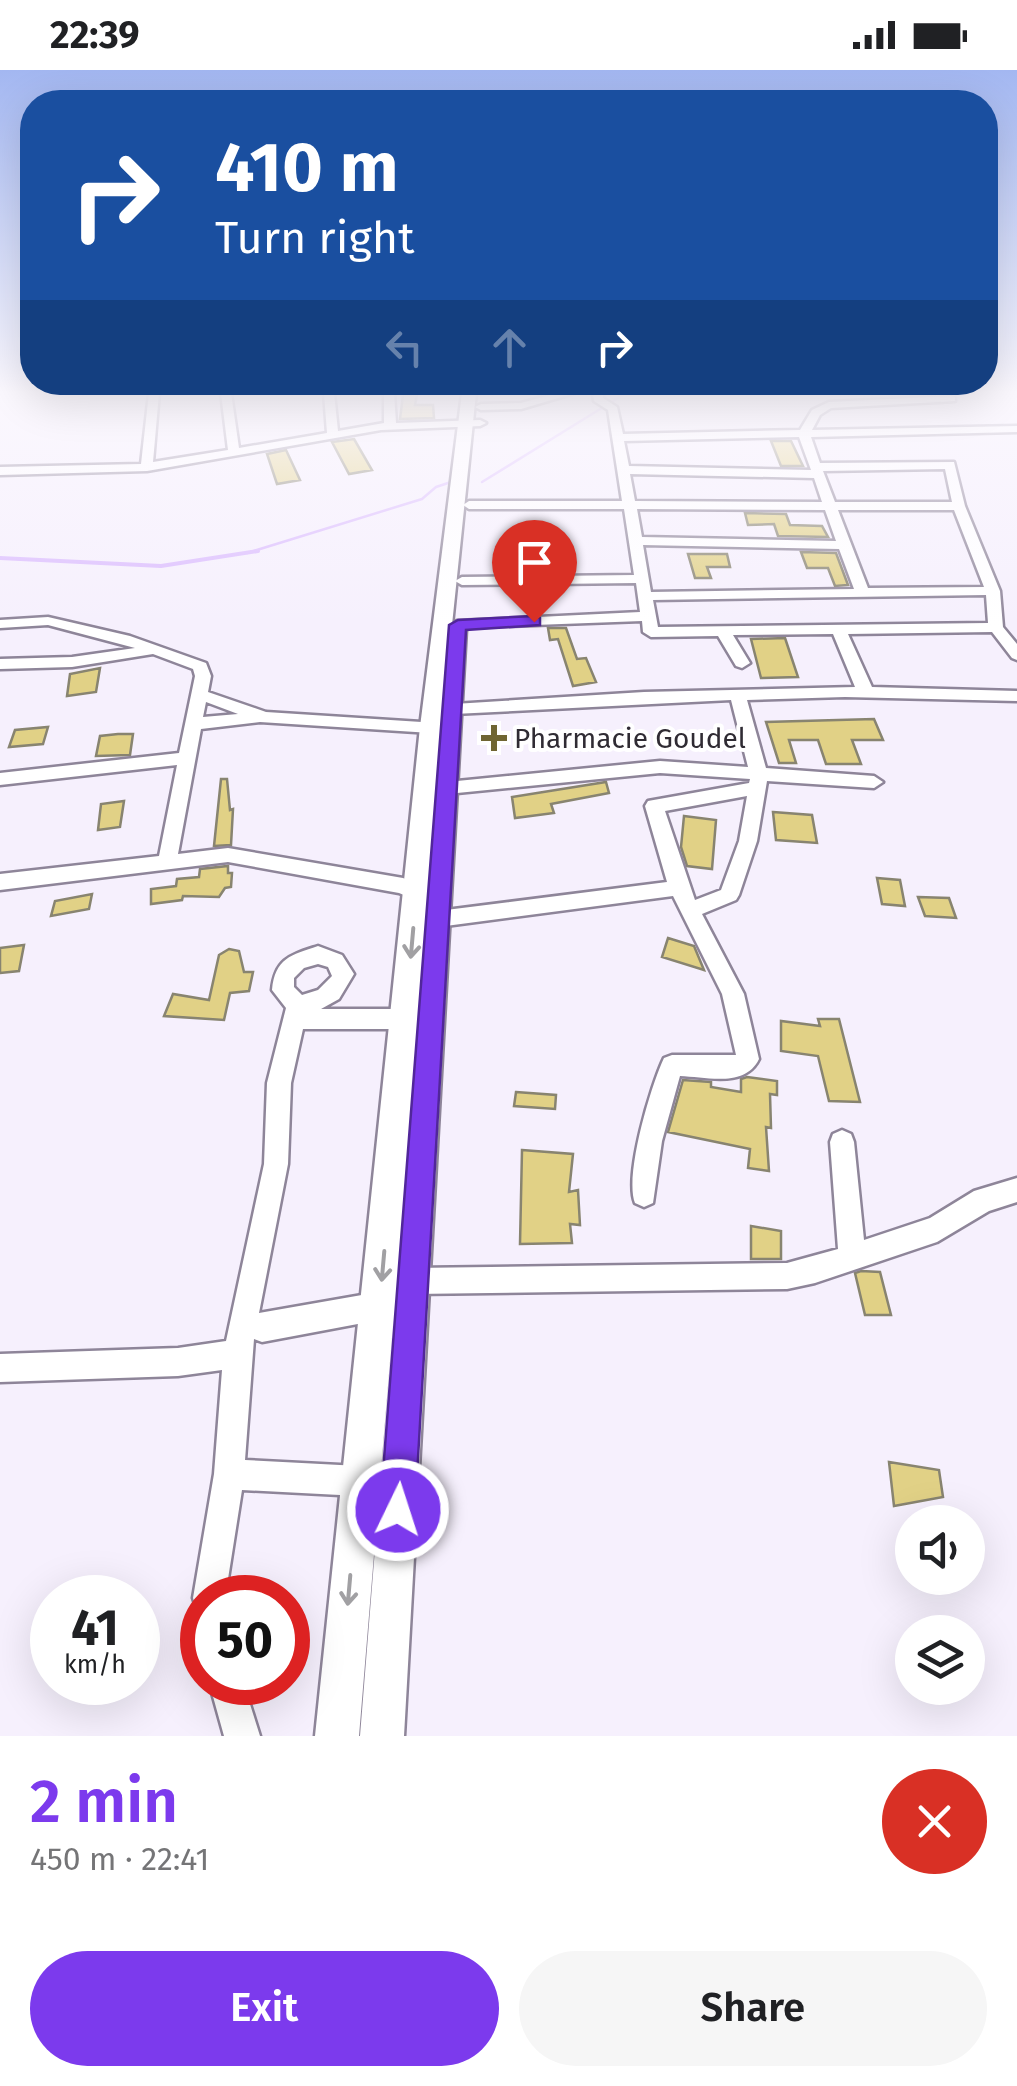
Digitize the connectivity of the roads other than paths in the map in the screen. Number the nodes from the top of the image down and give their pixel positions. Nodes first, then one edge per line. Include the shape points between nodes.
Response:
1 (624, 470) edge
2 (817, 470) edge
3 (469, 471) edge
4 (471, 471) edge
5 (951, 471) edge
6 (630, 504) junction
7 (829, 504) junction
8 (468, 505) junction
9 (958, 506) junction
10 (636, 542) junction
11 (844, 544) junction
12 (642, 579) junction
13 (462, 580) junction
14 (993, 590) junction
15 (862, 592) junction
16 (646, 596) junction
17 (649, 616) junction
18 (0, 624) edge
19 (458, 625) junction
20 (996, 627) junction
21 (838, 629) junction
22 (723, 630) junction
23 (159, 649) junction
24 (1017, 655) edge
25 (742, 662) dead end
26 (0, 664) edge
27 (866, 692) junction
28 (199, 694) junction
29 (738, 695) junction
30 (1017, 696) edge
31 (264, 716) junction
32 (442, 718) junction
33 (193, 724) junction
34 (186, 758) junction
35 (0, 780) edge
36 (758, 782) junction
37 (874, 782) dead end
38 (447, 788) junction
39 (167, 862) junction
40 (0, 882) edge
41 (679, 888) junction
42 (416, 892) junction
43 (691, 910) junction
44 (438, 919) junction
45 (405, 1020) junction
46 (842, 1142) dead end
47 (1017, 1190) edge
48 (644, 1194) dead end
49 (852, 1257) junction
50 (413, 1281) junction
51 (379, 1306) junction
52 (244, 1322) junction
53 (237, 1354) junction
54 (0, 1368) edge
55 (229, 1474) junction
56 (359, 1480) junction
57 (213, 1575) edge
58 (233, 1705) edge
59 (242, 1736) edge
60 (337, 1736) edge
61 (382, 1736) edge

1 - 6 street
2 - 7 street
3 - 32 main road
4 - 8 main road
5 - 9 street
6 - 7 street
6 - 8 street
6 - 10 street
7 - 9 street
7 - 11 street
8 - 13 main road
9 - 14 street
10 - 11 street
10 - 12 street
11 - 15 street
12 - 13 street
12 - 16 street
13 - 19 main road
14 - 15 street
14 - 20 street
15 - 16 street
16 - 17 street
17 - 19 street
17 - 22 street via 651,632
18 - 23 street via 48,621
19 - 32 main road
20 - 21 street
20 - 24 street
21 - 22 street
21 - 27 street
22 - 25 street
23 - 26 street
23 - 28 street via 200,666
27 - 29 street
27 - 30 street
28 - 31 street
28 - 33 street
29 - 32 street
29 - 36 street
31 - 32 street
31 - 33 street
32 - 38 main road
32 - 42 main road
33 - 34 street
34 - 35 street
34 - 39 street
36 - 37 street
36 - 38 street via 647,767
36 - 41 street via 654,806
36 - 43 street via 729,896
38 - 44 main road
39 - 40 street
39 - 42 street via 246,855
41 - 43 street
41 - 44 street
42 -> 45 main road
43 - 48 street via 733,994 748,1059 737,1068 672,1065 650,1141
44 - 50 main road
45 -> 51 main road
45 - 52 street via 296,1012 279,1082 276,1164
46 - 49 street
47 - 49 street via 984,1200 937,1229
49 - 50 street via 815,1270 753,1278
50 - 61 main road
51 - 52 street via 262,1328
51 - 56 main road
52 - 53 street
53 - 54 street
53 - 55 street
55 - 56 street
55 - 57 street
56 -> 60 main road
58 - 59 street

